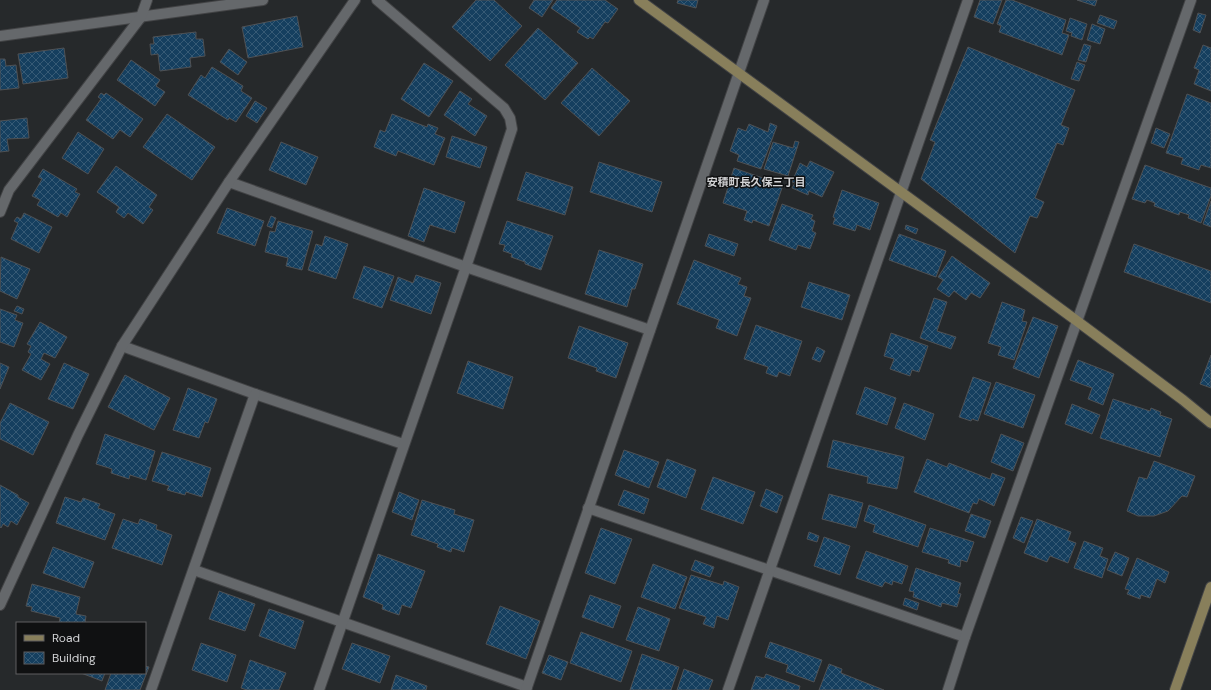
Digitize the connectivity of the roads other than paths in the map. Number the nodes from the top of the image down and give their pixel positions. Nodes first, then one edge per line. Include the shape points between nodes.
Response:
1 (147, 0) edge
2 (263, 0) edge
3 (355, 0) edge
4 (377, 0) edge
5 (639, 0) edge
6 (764, 0) edge
7 (968, 0) edge
8 (1191, 0) edge
9 (141, 18) junction
10 (0, 36) edge
11 (738, 72) junction
12 (229, 182) junction
13 (4, 191) edge
14 (900, 192) junction
15 (0, 212) edge
16 (466, 268) junction
17 (1077, 321) junction
18 (650, 330) junction
19 (122, 346) junction
20 (255, 394) junction
21 (1211, 423) edge
22 (403, 444) junction
23 (588, 508) junction
24 (194, 570) junction
25 (771, 572) junction
26 (1211, 587) edge
27 (0, 605) edge
28 (342, 622) junction
29 (965, 637) junction
30 (527, 689) edge
31 (151, 690) edge
32 (319, 690) edge
33 (728, 690) edge
34 (948, 690) edge
35 (1175, 690) edge

1 - 9 street
2 - 9 street
3 - 12 street
4 - 16 street via 504,108 510,118 511,134
5 - 11 street
6 - 11 street
7 - 14 street
8 - 17 street
9 - 10 street
9 - 13 street
11 - 14 street
11 - 18 street
12 - 16 street
12 - 19 street
13 - 15 street
14 - 17 street
14 - 25 street
16 - 18 street
16 - 22 street
17 - 21 street
17 - 29 street
18 - 23 street
19 - 20 street
19 - 27 street
20 - 22 street
20 - 24 street
22 - 28 street
23 - 25 street
23 - 30 street
24 - 28 street
24 - 31 street
25 - 29 street
25 - 33 street
26 - 35 street
28 - 30 street
28 - 32 street
29 - 34 street

